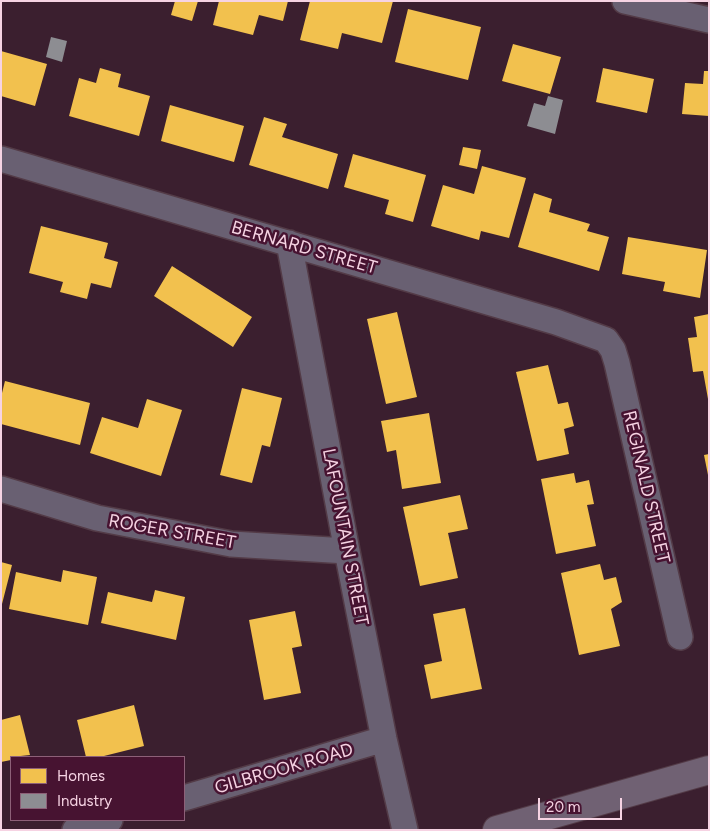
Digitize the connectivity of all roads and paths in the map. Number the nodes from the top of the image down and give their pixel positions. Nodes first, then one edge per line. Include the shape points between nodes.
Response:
1 (625, 1) edge
2 (709, 20) edge
3 (1, 159) edge
4 (289, 243) junction
5 (606, 340) joint
6 (1, 489) edge
7 (347, 551) junction
8 (680, 637) dead end
9 (384, 739) junction
10 (709, 770) edge
11 (185, 798) edge
12 (106, 821) edge
13 (502, 828) edge
14 (75, 830) edge
15 (405, 830) edge

1 - 2 street
3 - 4 street, BERNARD STREET
4 - 5 street, BERNARD STREET via 556,322
4 - 7 street, LAFOUNTAIN STREET
5 - 8 street, REGINALD STREET via 617,363
6 - 7 street, ROGER STREET via 97,518 231,544
7 - 9 street, LAFOUNTAIN STREET
9 - 11 street, GILBROOK ROAD
9 - 15 street, LAFOUNTAIN STREET
10 - 13 highway
12 - 14 street

